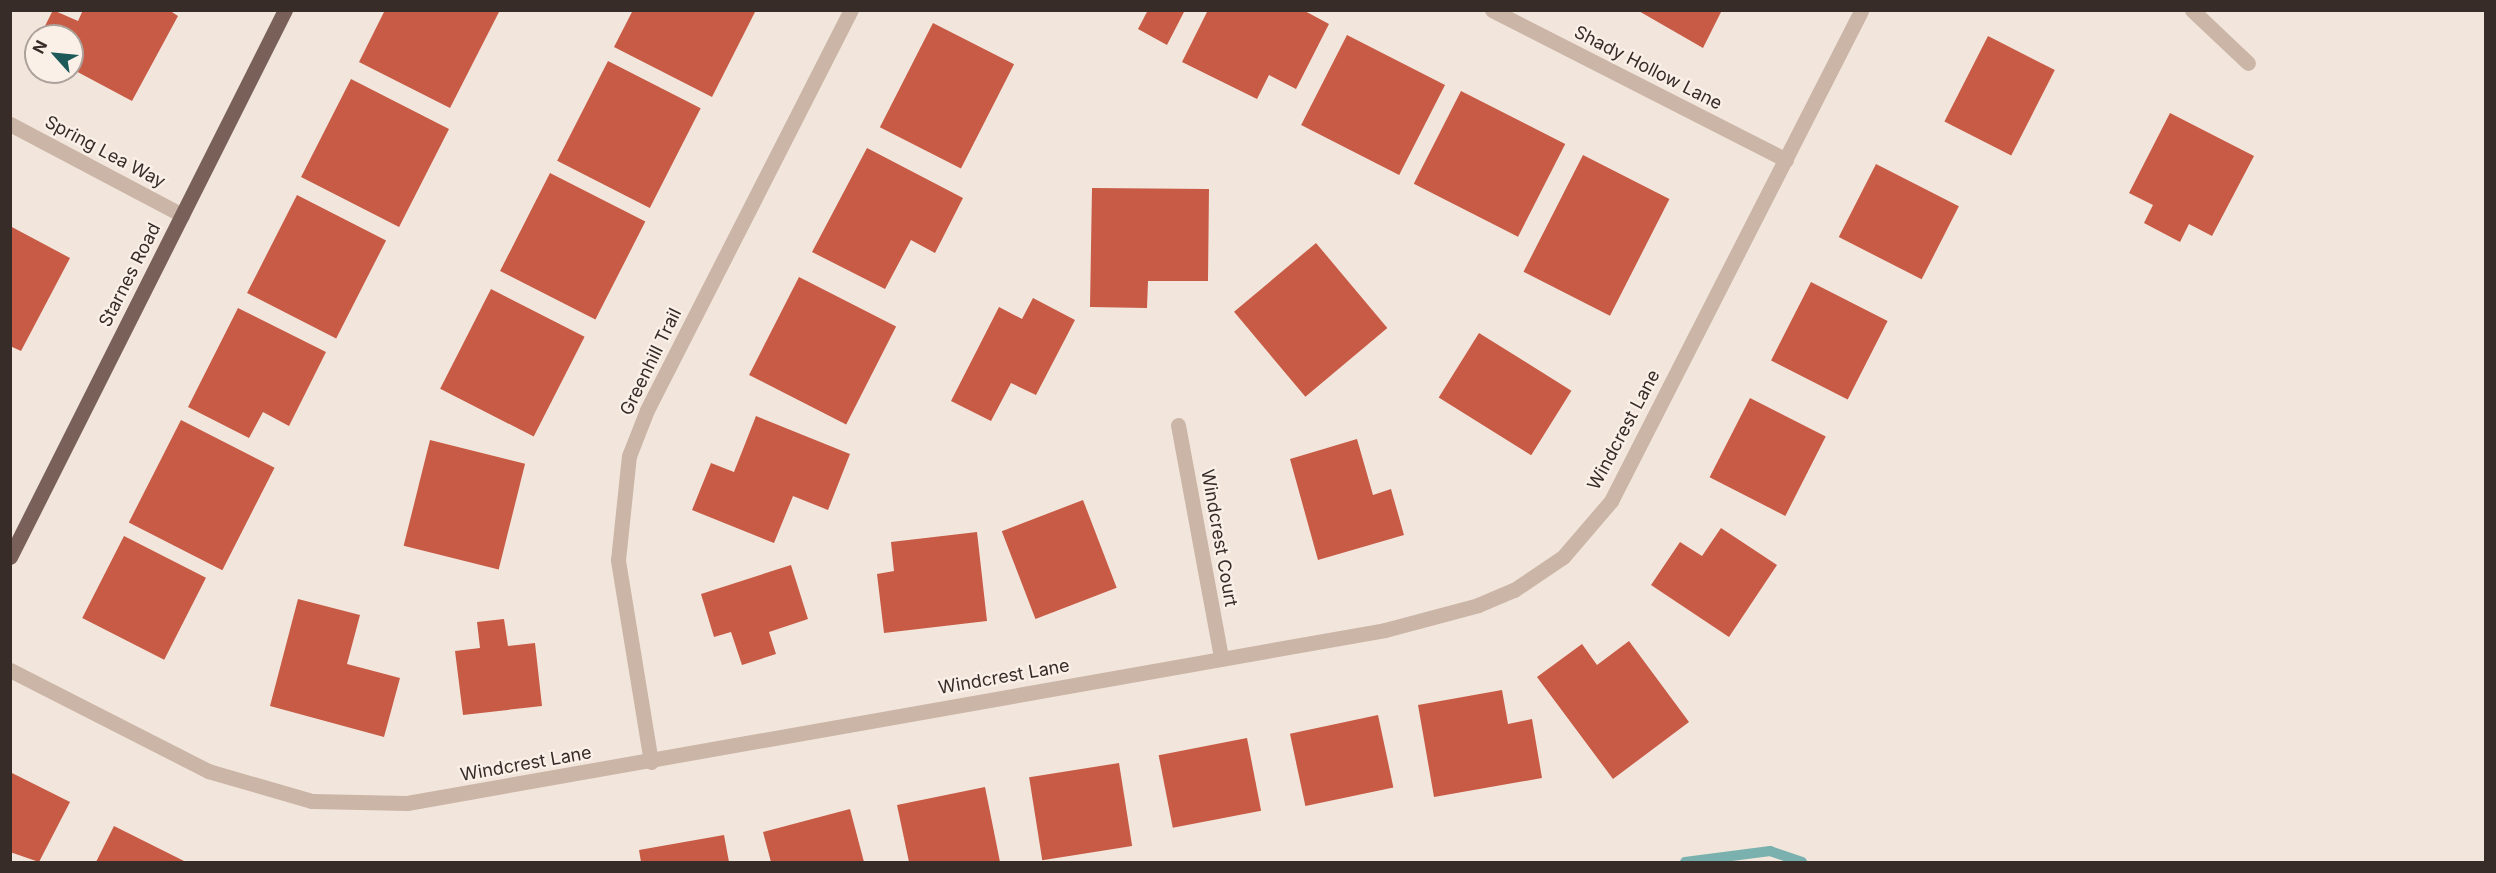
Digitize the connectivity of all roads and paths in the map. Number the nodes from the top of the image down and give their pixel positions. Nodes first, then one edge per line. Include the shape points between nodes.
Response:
1 (285, 10) edge
2 (851, 10) edge
3 (1492, 10) edge
4 (2192, 10) edge
5 (1861, 11) edge
6 (2248, 63) dead end
7 (10, 124) edge
8 (1786, 160) junction
9 (182, 215) junction
10 (1178, 425) dead end
11 (10, 558) edge
12 (1221, 657) junction
13 (10, 670) edge
14 (651, 762) junction

1 - 9 main road, Starnes Road
2 - 14 street, Greenhill Trail via 647,410 629,456 618,560
3 - 8 street, Shady Hollow Lane
4 - 6 street
5 - 8 street, Windcrest Lane
7 - 9 street, Spring Lea Way
8 - 12 street, Windcrest Lane via 1611,501 1563,556 1514,590 1439,618
9 - 11 main road, Starnes Road
10 - 12 street, Windcrest Court
12 - 14 street, Windcrest Lane
13 - 14 street, Windcrest Lane via 208,771 312,801 407,803

